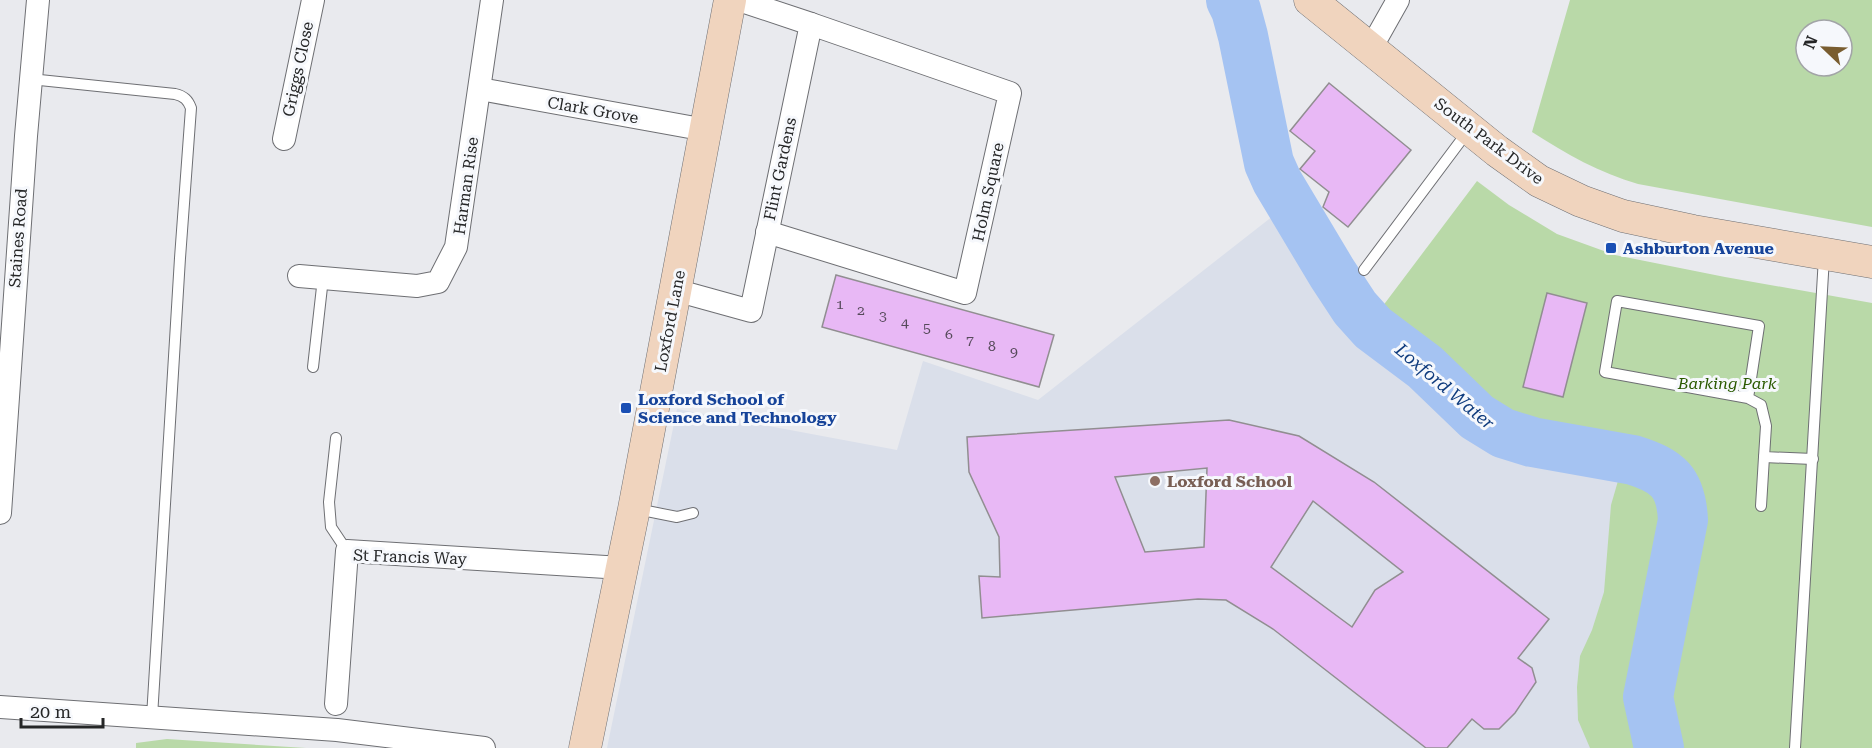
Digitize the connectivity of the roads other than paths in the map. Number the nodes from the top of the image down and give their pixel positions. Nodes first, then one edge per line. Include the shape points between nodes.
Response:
1 (38, 0) edge
2 (313, 0) edge
3 (492, 0) edge
4 (730, 0) edge
5 (739, 0) edge
6 (1310, 0) edge
7 (1398, 0) edge
8 (811, 24) junction
9 (1371, 48) junction
10 (30, 79) junction
11 (480, 90) junction
12 (1469, 129) junction
13 (706, 130) junction
14 (284, 139) dead end
15 (767, 232) junction
16 (1824, 255) junction
17 (1872, 262) edge
18 (1364, 270) dead end
19 (299, 276) dead end
20 (324, 278) junction
21 (675, 290) junction
22 (313, 367) dead end
23 (1748, 398) junction
24 (336, 438) dead end
25 (1764, 457) junction
26 (1813, 459) junction
27 (1, 471) edge
28 (1761, 506) dead end
29 (634, 509) junction
30 (0, 513) edge
31 (693, 513) dead end
32 (347, 551) junction
33 (622, 567) junction
34 (336, 704) dead end
35 (0, 707) edge
36 (152, 717) junction
37 (484, 748) edge
38 (585, 748) edge
39 (1795, 748) edge

1 - 10 street, Staines Road
2 - 14 street, Griggs Close
3 - 11 street
4 - 13 street, Loxford Lane
5 - 8 street
6 - 9 street, South Park Drive
7 - 9 street
8 - 15 street, Flint Gardens
8 - 15 street, Holm Square via 1010,93 965,293
9 - 12 street, South Park Drive
10 - 27 street, Staines Road
10 - 36 lane via 175,94 183,96 191,108
11 - 13 street, Clark Grove
11 - 20 street, Harman Rise via 456,247 438,282 417,286
12 - 16 street, South Park Drive via 1539,181 1623,216
12 - 18 lane
13 - 21 street, Loxford Lane
15 - 21 street, Flint Gardens via 751,311
16 - 17 street, South Park Drive
16 - 26 lane
19 - 20 street, Harman Rise
20 - 22 lane
21 - 29 street, Loxford Lane
23 - 23 lane via 1605,372 1617,301 1760,326
23 - 25 lane via 1761,405 1766,426
24 - 32 lane via 329,502 331,527
25 - 26 lane
25 - 28 lane
26 - 39 lane
27 - 30 street, Staines Road
29 - 31 lane via 678,517
29 - 33 street, Loxford Lane
32 - 33 street, St Francis Way
32 - 34 street, St Francis Way
33 - 38 street, Loxford Lane
35 - 36 street
36 - 37 street via 337,730

